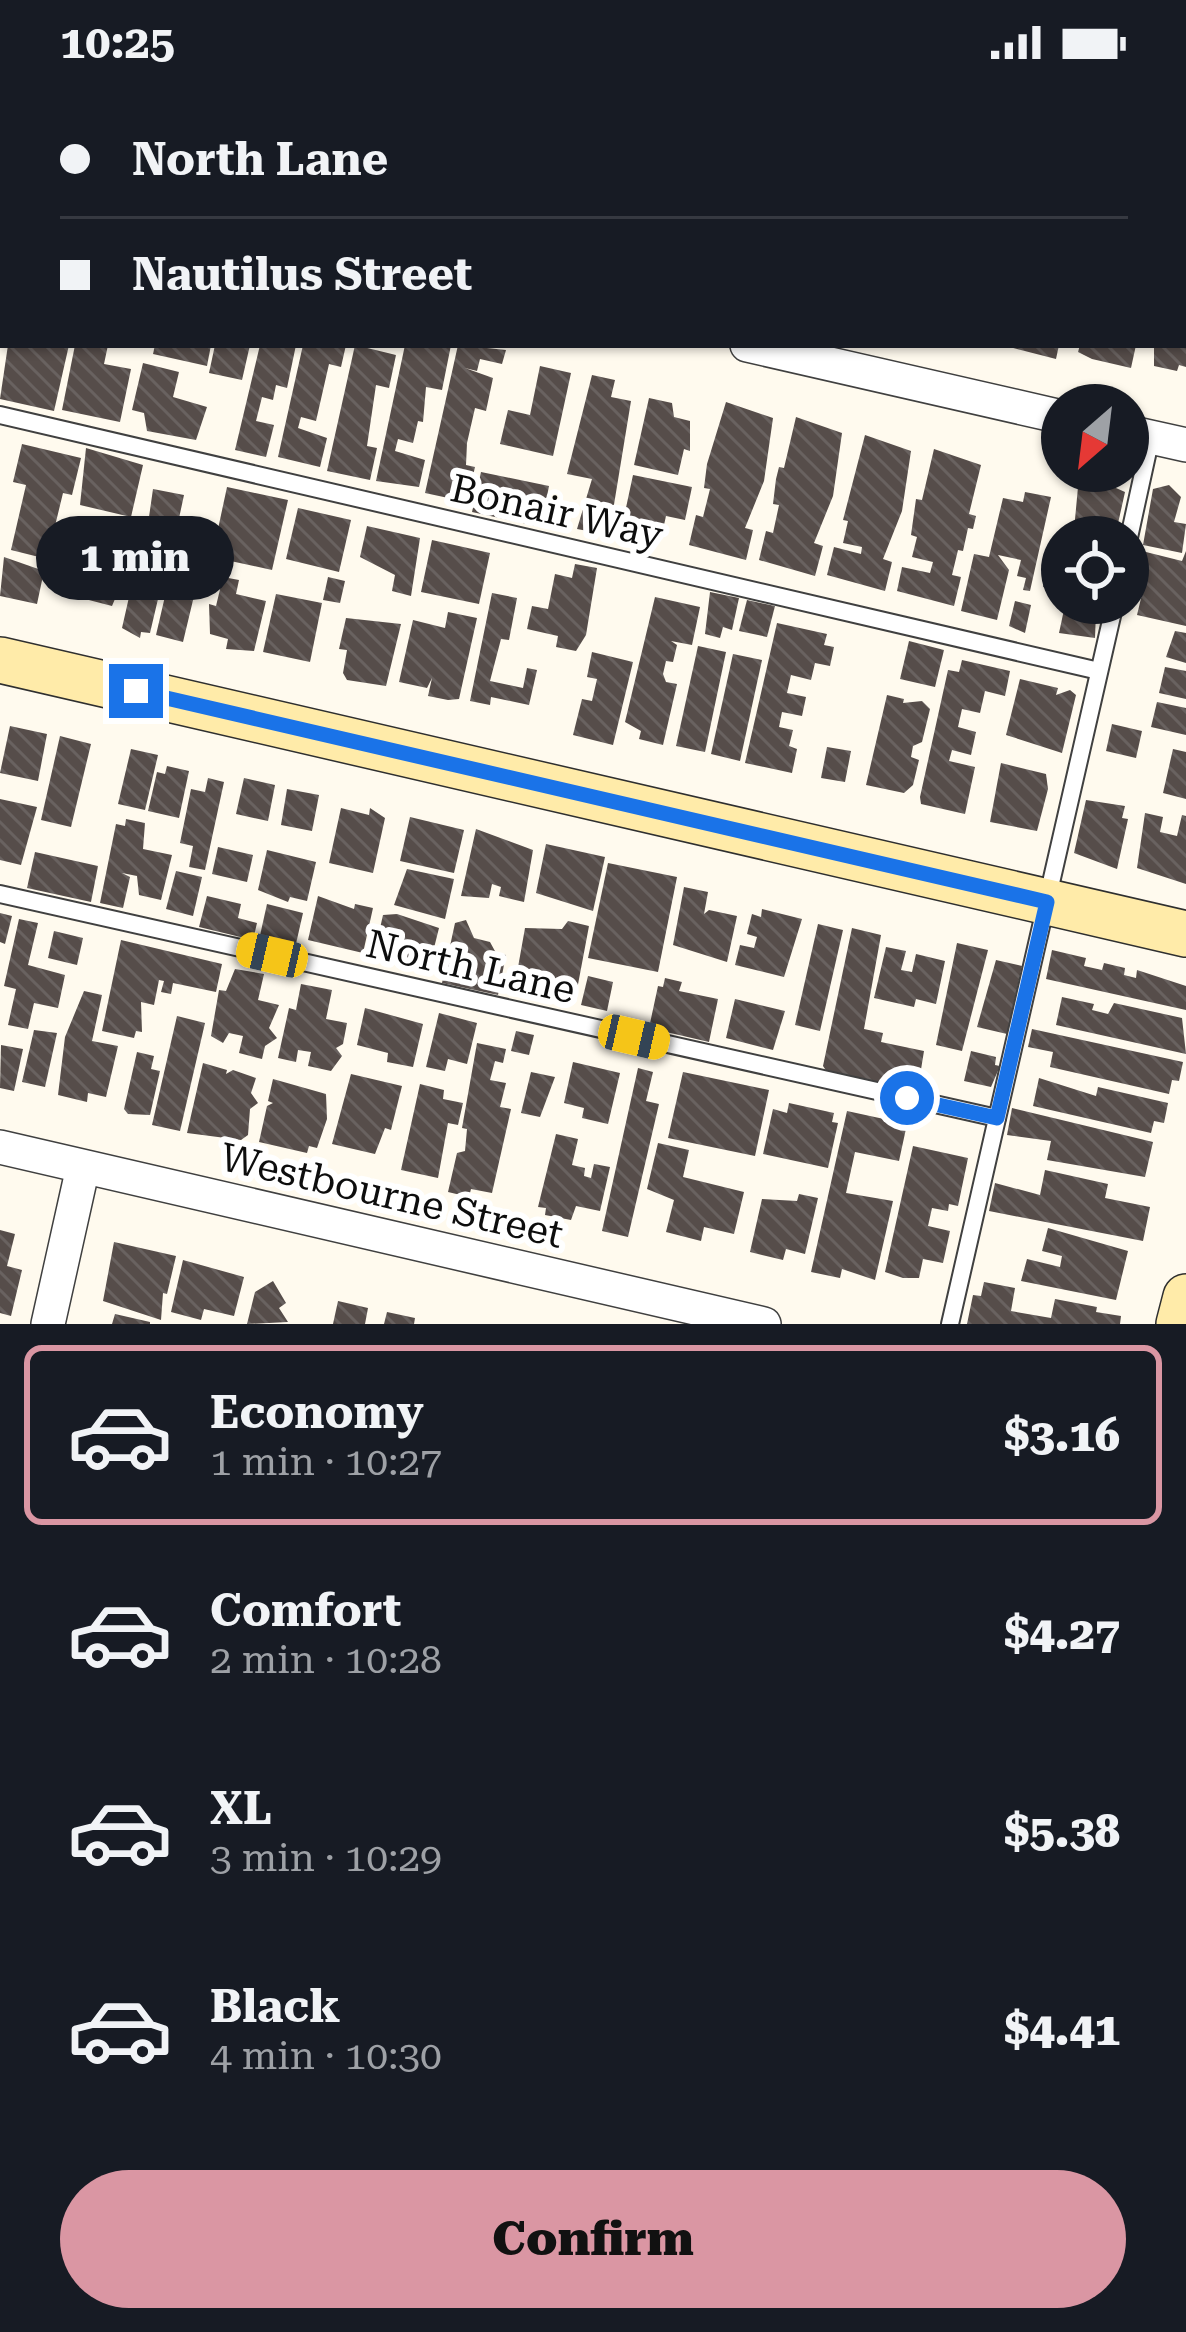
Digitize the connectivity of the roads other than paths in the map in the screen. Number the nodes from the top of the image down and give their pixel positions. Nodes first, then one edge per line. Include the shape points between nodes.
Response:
1 (761, 348) edge
2 (1041, 411) edge
3 (0, 415) edge
4 (1149, 436) edge
5 (1186, 445) edge
6 (1110, 624) edge
7 (0, 659) edge
8 (1100, 671) junction
9 (0, 894) edge
10 (1047, 902) junction
11 (1186, 934) edge
12 (997, 1118) junction
13 (0, 1147) edge
14 (83, 1167) junction
15 (1186, 1297) edge
16 (48, 1324) edge
17 (764, 1324) edge
18 (950, 1324) edge
19 (1179, 1324) edge

1 - 2 street
3 - 8 lane, Bonair Way
4 - 5 street
6 - 8 lane
7 - 10 street
8 - 10 lane
9 - 12 lane, North Lane
10 - 11 street
10 - 12 lane
12 - 18 lane
13 - 14 street, Westbourne Street
14 - 16 street
14 - 17 street, Westbourne Street
15 - 19 street

